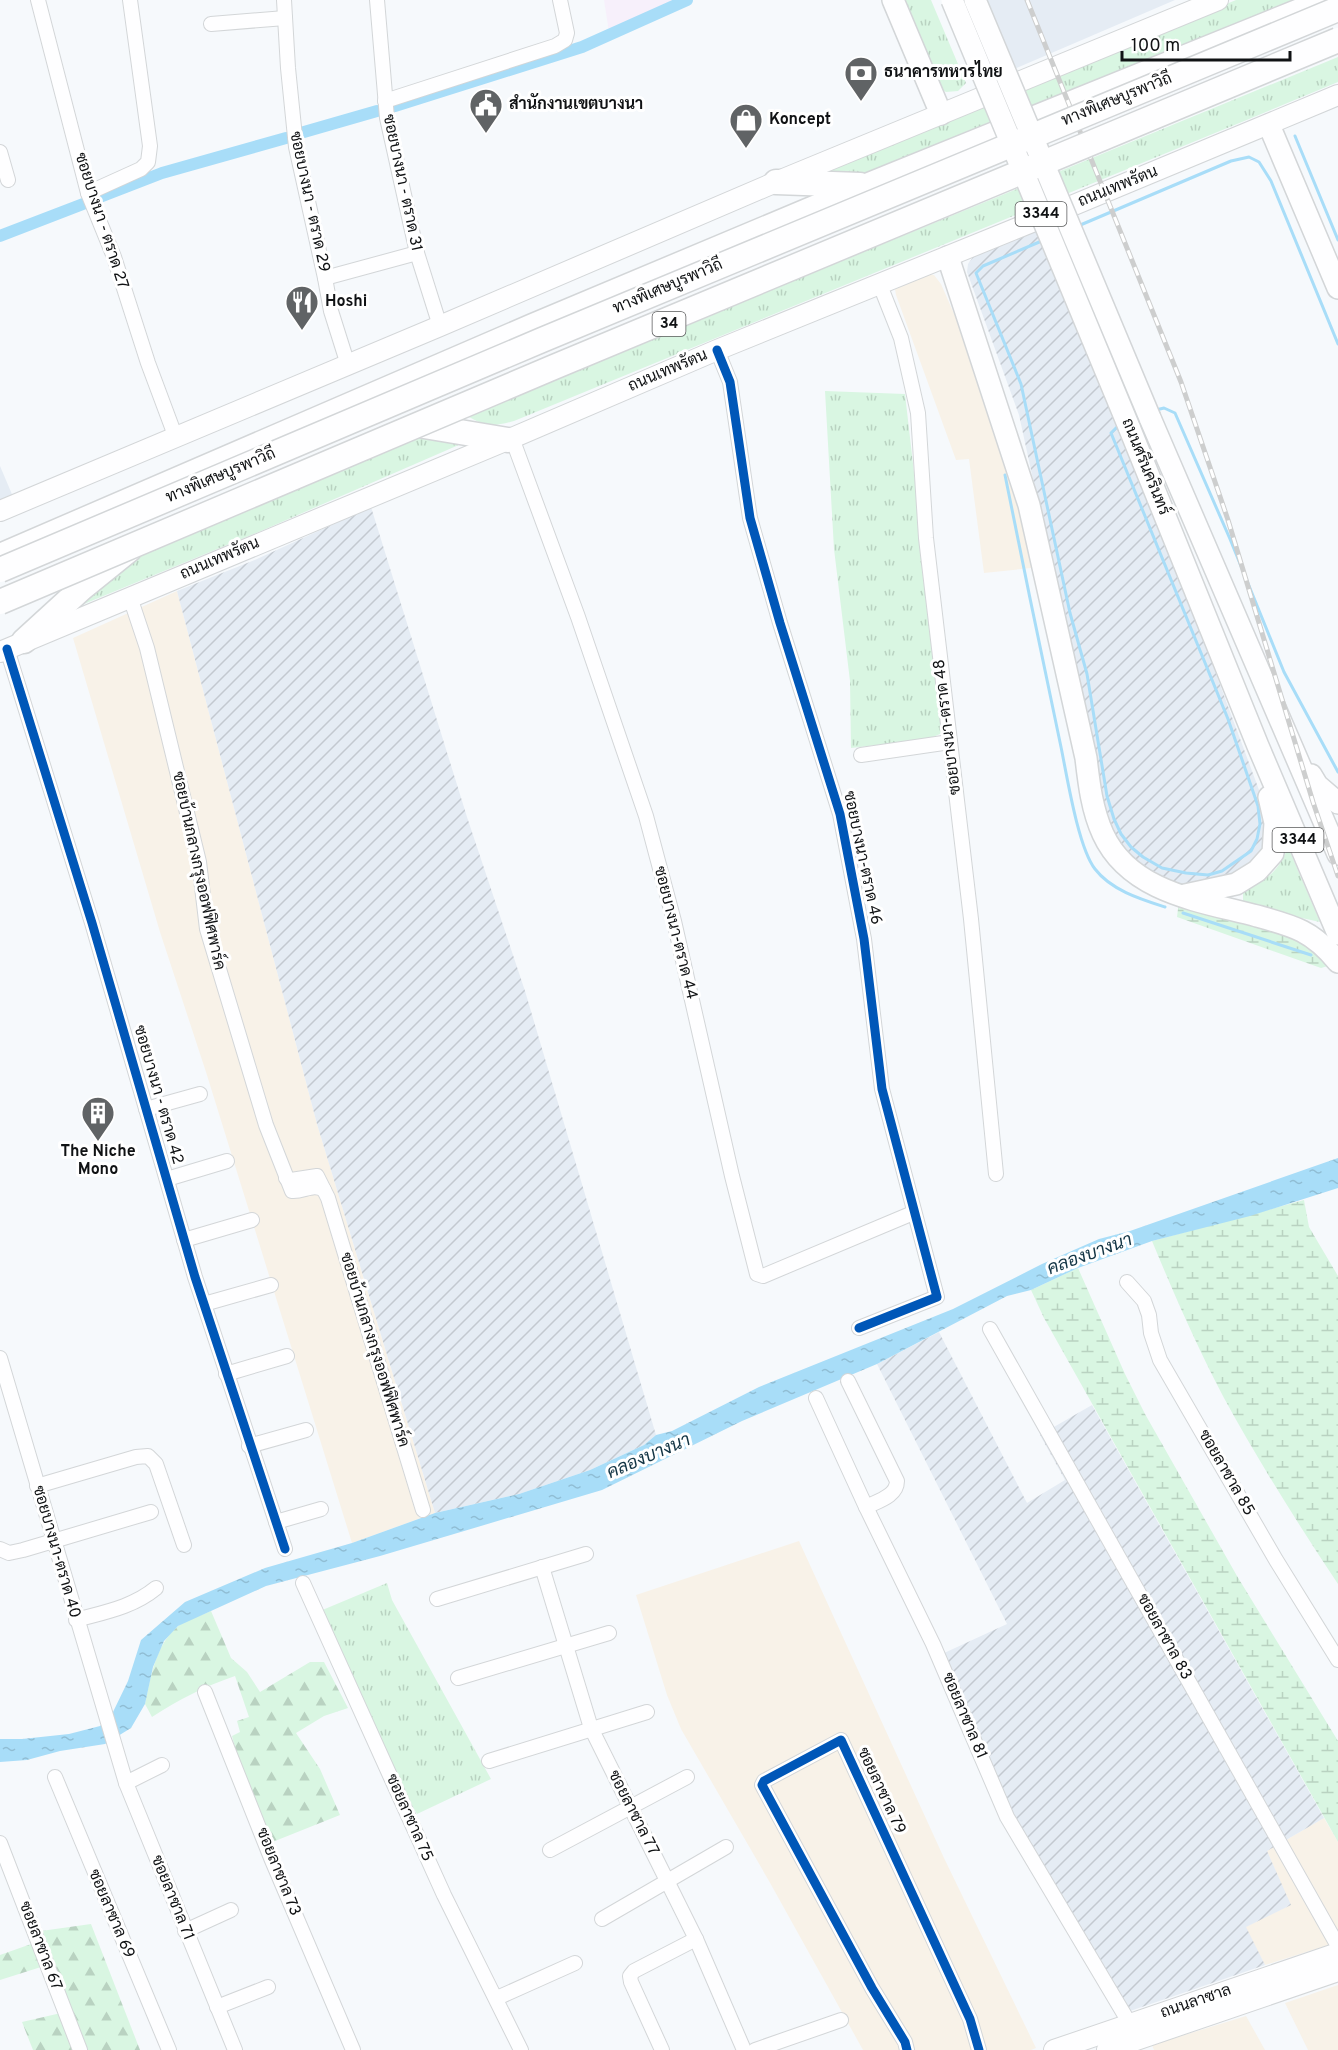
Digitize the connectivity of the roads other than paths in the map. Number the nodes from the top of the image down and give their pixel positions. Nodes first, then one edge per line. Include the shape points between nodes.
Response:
1 (38, 0) edge
2 (130, 0) edge
3 (284, 0) edge
4 (377, 0) edge
5 (560, 0) edge
6 (893, 0) edge
7 (952, 0) edge
8 (975, 0) edge
9 (1218, 0) edge
10 (1327, 0) edge
11 (1338, 9) edge
12 (285, 18) junction
13 (211, 24) dead end
14 (1338, 28) edge
15 (1338, 40) edge
16 (1338, 48) edge
17 (1338, 95) edge
18 (385, 101) junction
19 (941, 114) junction
20 (1269, 124) junction
21 (0, 152) edge
22 (8, 180) dead end
23 (776, 182) junction
24 (869, 186) junction
25 (88, 193) junction
26 (417, 253) junction
27 (948, 257) junction
28 (325, 278) junction
29 (880, 285) junction
30 (1338, 288) edge
31 (440, 326) junction
32 (717, 350) junction
33 (348, 365) junction
34 (424, 426) junction
35 (176, 438) junction
36 (510, 439) junction
37 (0, 511) edge
38 (133, 547) junction
39 (0, 556) edge
40 (0, 570) edge
41 (0, 588) edge
42 (130, 597) junction
43 (0, 602) edge
44 (10, 647) edge
45 (950, 742) junction
46 (1258, 746) junction
47 (1292, 747) junction
48 (861, 756) dead end
49 (1338, 803) edge
50 (1338, 854) edge
51 (1181, 896) junction
52 (1338, 934) edge
53 (1338, 962) edge
54 (200, 1094) dead end
55 (146, 1109) junction
56 (227, 1161) dead end
57 (996, 1173) dead end
58 (166, 1179) junction
59 (913, 1213) junction
60 (252, 1220) dead end
61 (184, 1240) junction
62 (1127, 1282) dead end
63 (271, 1285) dead end
64 (204, 1304) junction
65 (859, 1328) dead end
66 (990, 1329) dead end
67 (287, 1356) dead end
68 (0, 1358) edge
69 (226, 1374) junction
70 (849, 1381) dead end
71 (816, 1398) dead end
72 (306, 1430) dead end
73 (249, 1446) junction
74 (37, 1486) junction
75 (866, 1507) junction
76 (321, 1509) dead end
77 (423, 1509) dead end
78 (151, 1512) dead end
79 (276, 1522) junction
80 (53, 1540) junction
81 (184, 1545) dead end
82 (0, 1549) edge
83 (285, 1549) dead end
84 (586, 1554) dead end
85 (542, 1568) junction
86 (303, 1583) dead end
87 (156, 1588) dead end
88 (437, 1599) dead end
89 (76, 1620) junction
90 (609, 1634) dead end
91 (566, 1646) junction
92 (1338, 1660) edge
93 (458, 1678) dead end
94 (205, 1692) dead end
95 (646, 1712) dead end
96 (591, 1728) junction
97 (113, 1745) joint
98 (489, 1761) dead end
99 (162, 1765) dead end
100 (54, 1777) dead end
101 (687, 1777) dead end
102 (126, 1783) junction
103 (629, 1808) junction
104 (0, 1843) edge
105 (726, 1847) dead end
106 (550, 1850) dead end
107 (668, 1881) junction
108 (231, 1910) dead end
109 (602, 1919) dead end
110 (185, 1931) junction
111 (696, 1939) junction
112 (1338, 1946) edge
113 (1338, 1953) edge
114 (575, 1962) dead end
115 (1292, 1969) junction
116 (1333, 1972) edge
117 (268, 1987) dead end
118 (496, 1998) junction
119 (217, 2007) junction
120 (841, 2020) dead end
121 (1138, 2033) edge
122 (1061, 2048) edge
123 (80, 2050) edge
124 (169, 2050) edge
125 (235, 2050) edge
126 (353, 2050) edge
127 (520, 2050) edge
128 (662, 2050) edge
129 (744, 2050) edge
130 (755, 2050) edge
131 (907, 2050) edge
132 (979, 2050) edge
133 (1108, 2050) edge

1 - 25 street, ซอยบางนา - ตราด 27
2 - 25 street via 150,146 148,162 141,169
3 - 12 street, ซอยบางนา - ตราด 29
4 - 18 street, ซอยบางนา - ตราด 31
5 - 18 street via 567,33 565,40 555,46
6 - 19 main road
7 - 46 main road, ถนนศรีนครินทร์ / 3344, bridge
8 - 47 main road, ถนนศรีนครินทร์ / 3344, bridge
9 - 19 main road
10 - 24 highway
11 - 40 highway, ทางพิเศษบูรพาวิถี, bridge
12 - 13 street
12 - 28 street, ซอยบางนา - ตราด 29 via 296,147
14 - 41 highway, ทางพิเศษบูรพาวิถี, bridge
15 - 43 highway, bridge
16 - 34 highway, 34
17 - 20 main road, ถนนเทพรัตน
18 - 26 street, ซอยบางนา - ตราด 31
19 - 23 main road
20 - 27 main road, ถนนเทพรัตน
20 - 30 main road
21 - 22 street
23 - 24 highway
23 - 31 main road
24 - 39 highway
25 - 35 street, ซอยบางนา - ตราด 27
26 - 28 street
26 - 31 street, ซอยบางนา - ตราด 31
27 - 29 main road, ถนนเทพรัตน
27 - 51 main road via 1029,505 1086,758 1092,801 1103,834 1121,863 1152,885
28 - 33 street, ซอยบางนา - ตราด 29
29 - 32 main road, ถนนเทพรัตน
29 - 45 street, ซอยบางนา-ตราด 48 via 901,338 918,413 926,538
31 - 33 main road
32 - 36 main road, ถนนเทพรัตน
32 - 59 street, ซอยบางนา-ตราด 46 via 730,382 750,518 840,814 864,939 882,1089
33 - 35 main road
34 - 36 highway
34 - 38 highway, 34
35 - 37 main road
36 - 42 main road, ถนนเทพรัตน
36 - 59 street, ซอยบางนา-ตราด 44 via 578,617 646,816 757,1274 763,1276
38 - 43 highway, 34
38 - 44 highway
42 - 44 main road, ถนนเทพรัตน
42 - 77 street, ซอยบ้านกลางกรุงออฟฟิศพาร์ค via 147,648 199,862 207,929 266,1125 286,1178 316,1176 324,1190
44 - 55 street, ซอยบางนา - ตราด 42
45 - 48 street
45 - 57 street, ซอยบางนา-ตราด 48
46 - 51 main road via 1275,823 1272,853 1257,871 1236,884
46 - 52 main road, ถนนศรีนครินทร์ / 3344
47 - 49 main road via 1317,785
47 - 50 main road, ถนนศรีนครินทร์ / 3344
51 - 53 main road via 1291,925 1313,936
54 - 55 street
55 - 58 street, ซอยบางนา - ตราด 42
56 - 58 street
58 - 61 street, ซอยบางนา - ตราด 42
59 - 65 street, ซอยบางนา-ตราด 46 via 937,1297
60 - 61 street
61 - 64 street, ซอยบางนา - ตราด 42
62 - 92 street, ซอยลาซาล 85 via 1144,1301 1160,1360
63 - 64 street
64 - 69 street, ซอยบางนา - ตราด 42
66 - 112 street, ซอยลาซาล 83
67 - 69 street
68 - 74 street, ซอยบางนา-ตราด 40
69 - 73 street, ซอยบางนา - ตราด 42
70 - 75 street via 897,1481 894,1492
71 - 75 street, ซอยลาซาล 81
72 - 73 street
73 - 79 street, ซอยบางนา - ตราด 42
74 - 80 street, ซอยบางนา-ตราด 40
74 - 81 street via 148,1456 156,1464
75 - 121 street, ซอยลาซาล 81 via 933,1644 1007,1817
76 - 79 street
78 - 80 street
79 - 83 street, ซอยบางนา - ตราด 42
80 - 82 street via 9,1553
80 - 89 street, ซอยบางนา-ตราด 40
84 - 85 street
85 - 88 street
85 - 91 street, ซอยลาซาล 77
86 - 118 street, ซอยลาซาล 75 via 444,1895
87 - 89 street via 130,1605
89 - 97 street, ซอยบางนา-ตราด 40
90 - 91 street
91 - 93 street
91 - 96 street, ซอยลาซาล 77
94 - 126 street, ซอยลาซาล 73
95 - 96 street
96 - 98 street
96 - 103 street, ซอยลาซาล 77
97 - 102 street, ซอยลาซาล 71
99 - 102 street
100 - 124 street, ซอยลาซาล 69
101 - 103 street
102 - 110 street, ซอยลาซาล 71
103 - 106 street
103 - 107 street, ซอยลาซาล 77
104 - 123 street, ซอยลาซาล 67
105 - 107 street
107 - 109 street
107 - 111 street, ซอยลาซาล 77
108 - 110 street
110 - 119 street, ซอยลาซาล 71
111 - 128 street via 630,1976
111 - 129 street, ซอยลาซาล 77
113 - 115 main road, ถนนลาซาล
114 - 118 street
115 - 116 main road via 1329,1965
115 - 121 main road, ถนนลาซาล
116 - 121 main road, ถนนลาซาล via 1196,2020 1184,2018
117 - 119 street
118 - 127 street, ซอยลาซาล 75
119 - 125 street, ซอยลาซาล 71
120 - 130 street
121 - 122 main road, ถนนลาซาล
121 - 133 main road, ถนนลาซาล
122 - 133 main road via 1078,2049 1125,2035 1123,2041
131 - 132 street, ซอยลาซาล 79 via 762,1785 841,1740 970,2019

